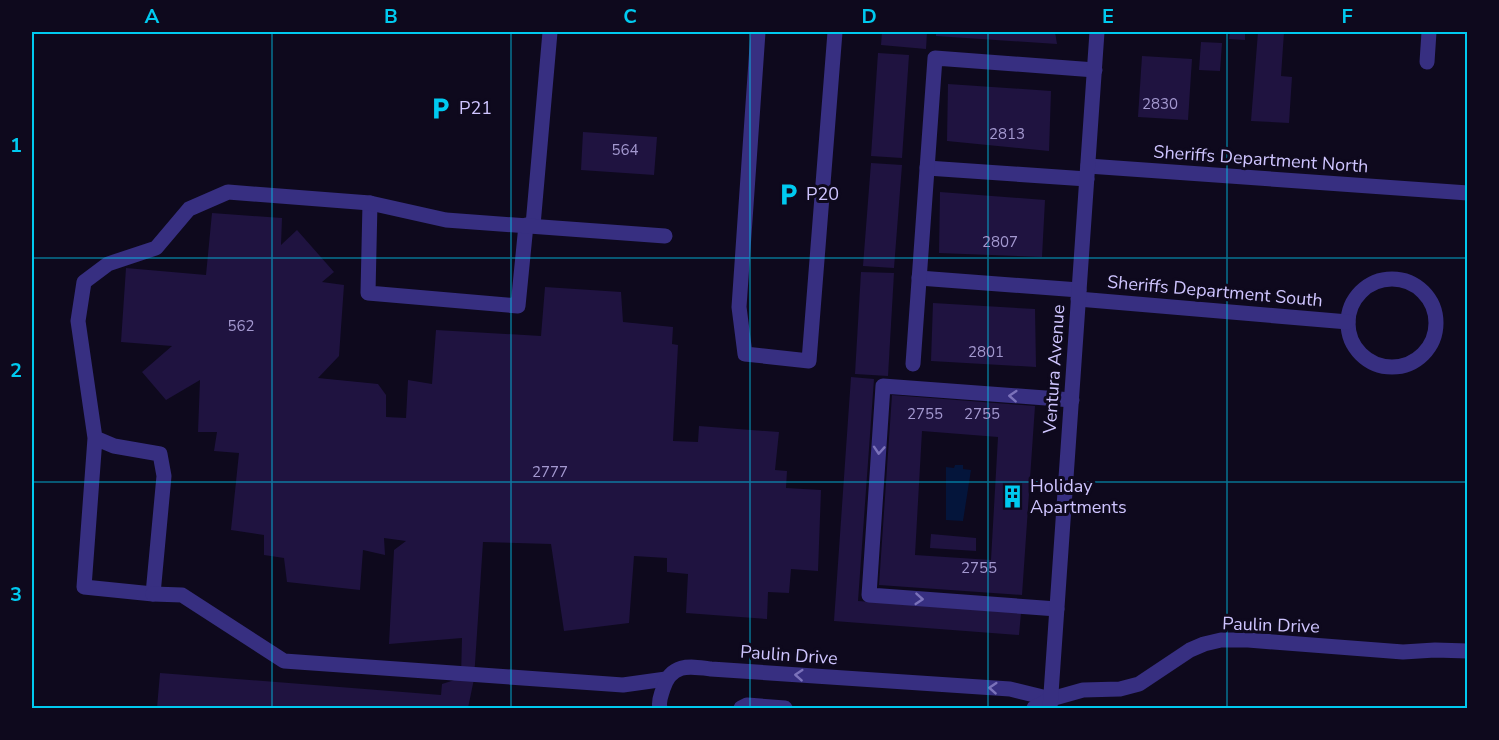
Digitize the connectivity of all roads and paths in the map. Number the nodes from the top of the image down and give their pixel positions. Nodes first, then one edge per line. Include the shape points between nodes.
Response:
1 (550, 32) edge
2 (758, 32) edge
3 (835, 32) edge
4 (1097, 32) edge
5 (1429, 32) edge
6 (1427, 62) dead end
7 (1095, 70) junction
8 (927, 168) junction
9 (1087, 172) junction
10 (1467, 193) edge
11 (370, 203) junction
12 (530, 225) junction
13 (665, 236) dead end
14 (919, 278) junction
15 (1079, 295) junction
16 (1348, 322) junction
17 (913, 364) dead end
18 (1072, 400) junction
19 (95, 438) junction
20 (153, 594) junction
21 (1057, 609) junction
22 (1467, 651) edge
23 (666, 679) junction
24 (1050, 704) edge
25 (660, 708) edge
26 (741, 708) edge
27 (785, 708) edge
28 (1034, 708) edge

1 - 12 street
2 - 3 street via 739,307 745,354 809,361
4 - 7 street, Ventura Avenue
5 - 6 street
7 - 8 street via 935,58
7 - 9 street, Ventura Avenue
8 - 9 street, Sheriffs Department North
8 - 14 street
9 - 10 street, Sheriffs Department North
9 - 15 street, Ventura Avenue
11 - 12 street via 446,220
11 - 12 street via 368,293 518,306
11 - 19 street via 228,192 189,209 156,248 108,264 84,282 78,321
12 - 13 street
14 - 15 street, Sheriffs Department South
14 - 17 street
15 - 16 street, Sheriffs Department South
15 - 18 street, Ventura Avenue
16 - 16 street, Sheriffs Department South via 1353,346 1365,359 1398,368 1414,362 1427,350 1435,334 1436,317 1423,292 1403,280 1386,279 1369,285 1356,297 1348,312
18 - 21 street, Ventura Avenue
18 -> 21 street via 882,386 870,595
19 - 20 street via 114,446 160,454 164,476
19 - 20 street, Paulin Drive via 84,587
20 - 23 street, Paulin Drive via 182,595 284,661 623,685
21 - 24 street, Ventura Avenue
22 - 24 street, Paulin Drive via 1403,652 1221,640 1190,650 1139,684 1083,690
24 -> 23 street, Paulin Drive via 1010,689 690,666
23 - 25 street via 658,702
24 - 28 street, Paulin Drive
26 - 27 street

